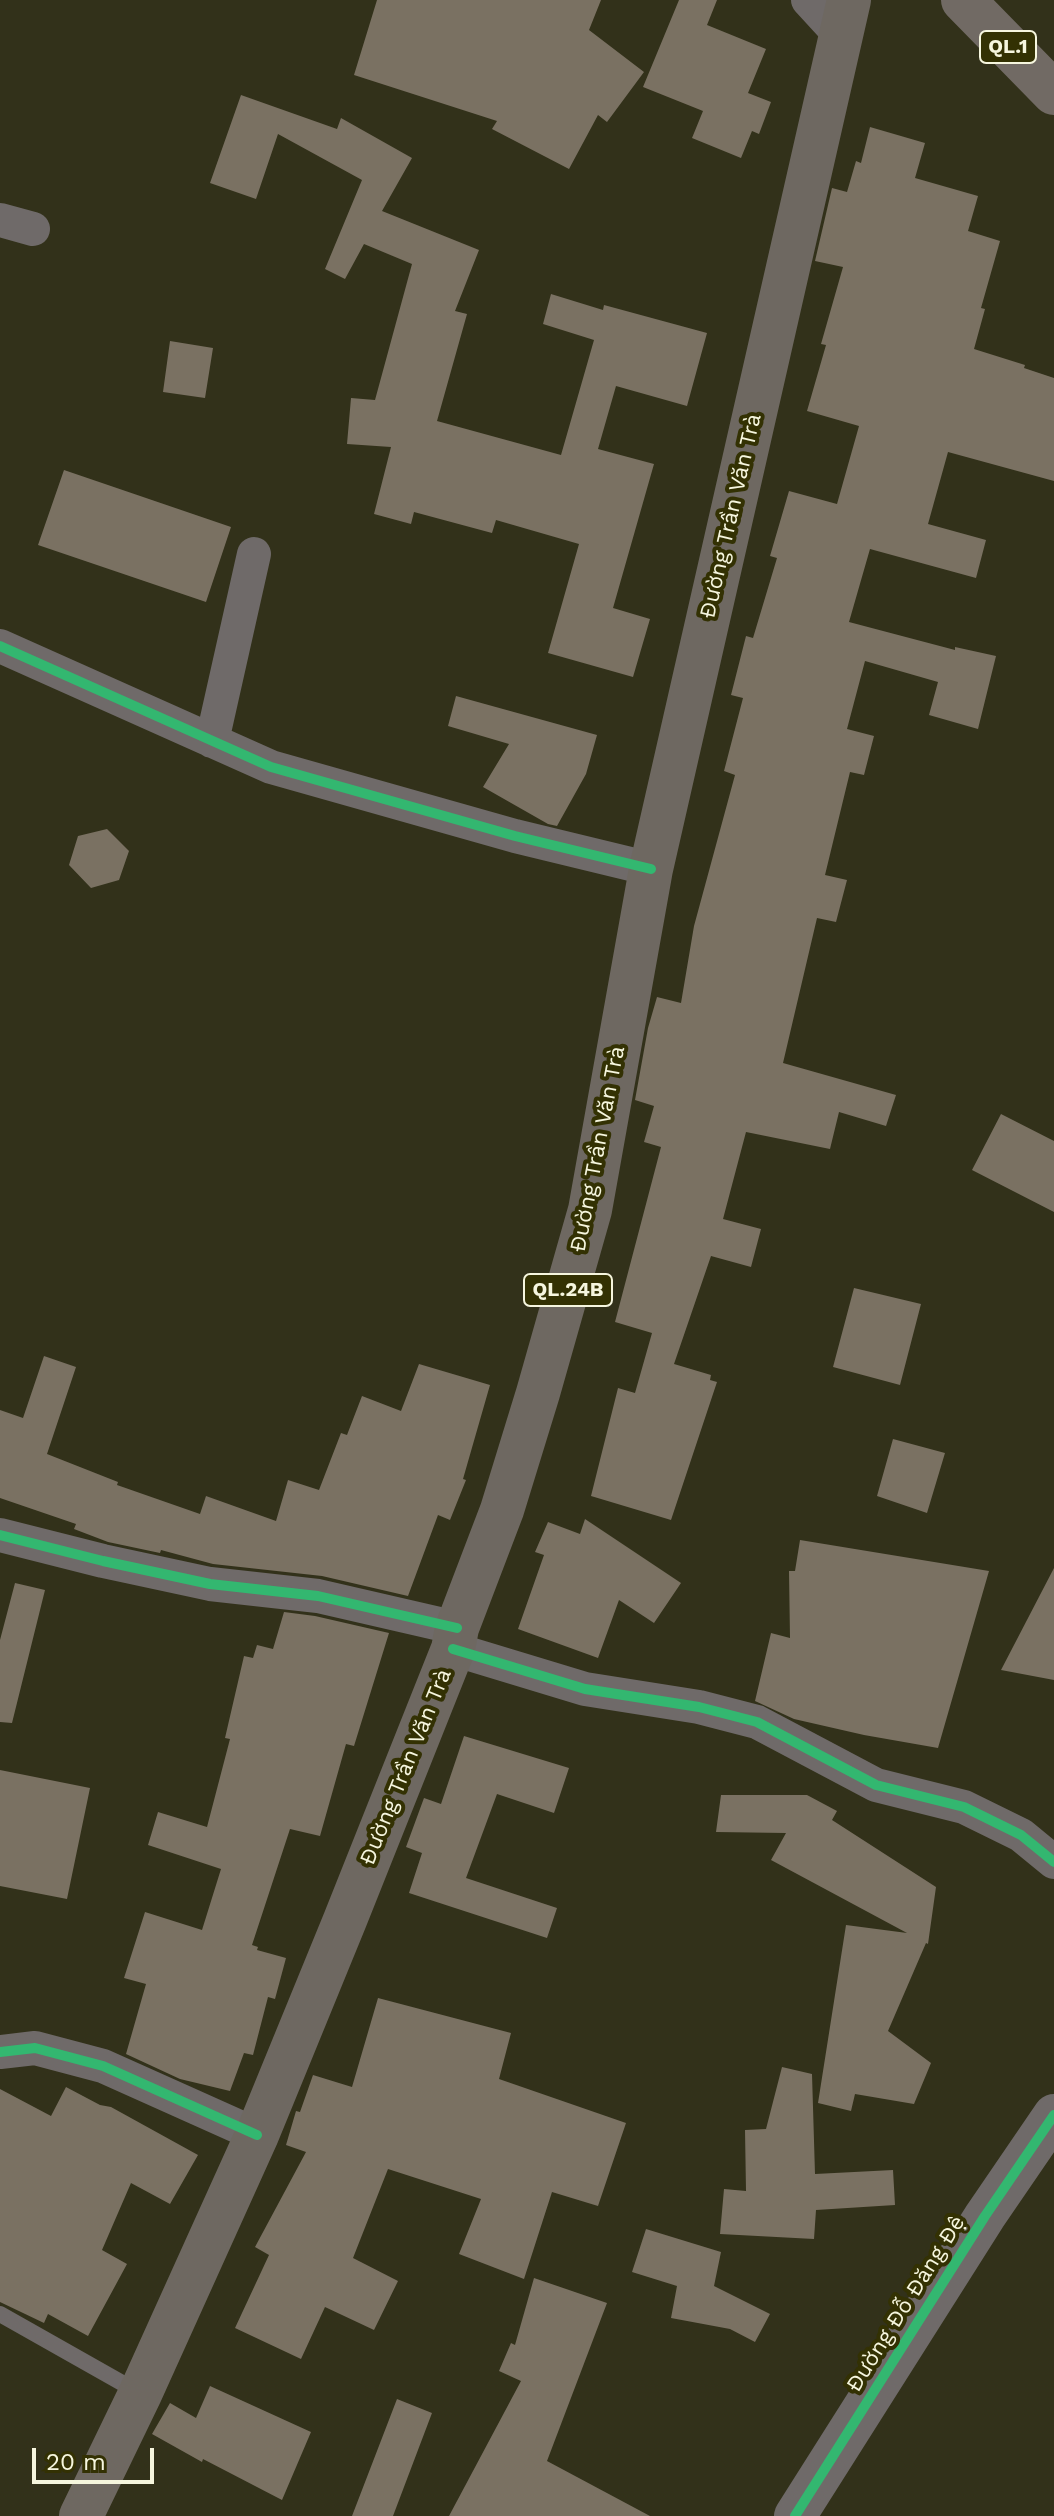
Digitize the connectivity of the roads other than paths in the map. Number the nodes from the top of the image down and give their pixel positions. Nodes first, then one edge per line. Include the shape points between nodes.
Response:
1 (808, 0) edge
2 (963, 0) edge
3 (845, 18) edge
4 (1054, 93) edge
5 (0, 220) edge
6 (33, 229) dead end
7 (254, 554) dead end
8 (0, 646) edge
9 (212, 741) junction
10 (651, 869) junction
11 (0, 1535) edge
12 (455, 1638) junction
13 (1054, 1862) edge
14 (0, 2052) edge
15 (1054, 2115) edge
16 (257, 2135) junction
17 (0, 2314) edge
18 (140, 2394) junction
19 (81, 2516) edge
20 (795, 2516) edge

1 - 3 street
2 - 4 highway, QL.1
3 - 10 main road, Đường Trần Văn Trà / QL.24B
5 - 6 street
7 - 9 street
8 - 9 street
9 - 10 street via 271,767
10 - 12 main road, Đường Trần Văn Trà / QL.24B via 590,1210 502,1510
11 - 12 street via 210,1584 318,1596
12 - 13 street via 585,1689 757,1722 876,1785 964,1807 1021,1835
12 - 16 main road, Đường Trần Văn Trà / QL.24B
14 - 16 street via 35,2048 103,2066
15 - 20 street, Đường Đỗ Đăng Đệ
16 - 18 main road, Đường Trần Văn Trà / QL.24B
17 - 18 lane
18 - 19 main road, Đường Trần Văn Trà / QL.24B

